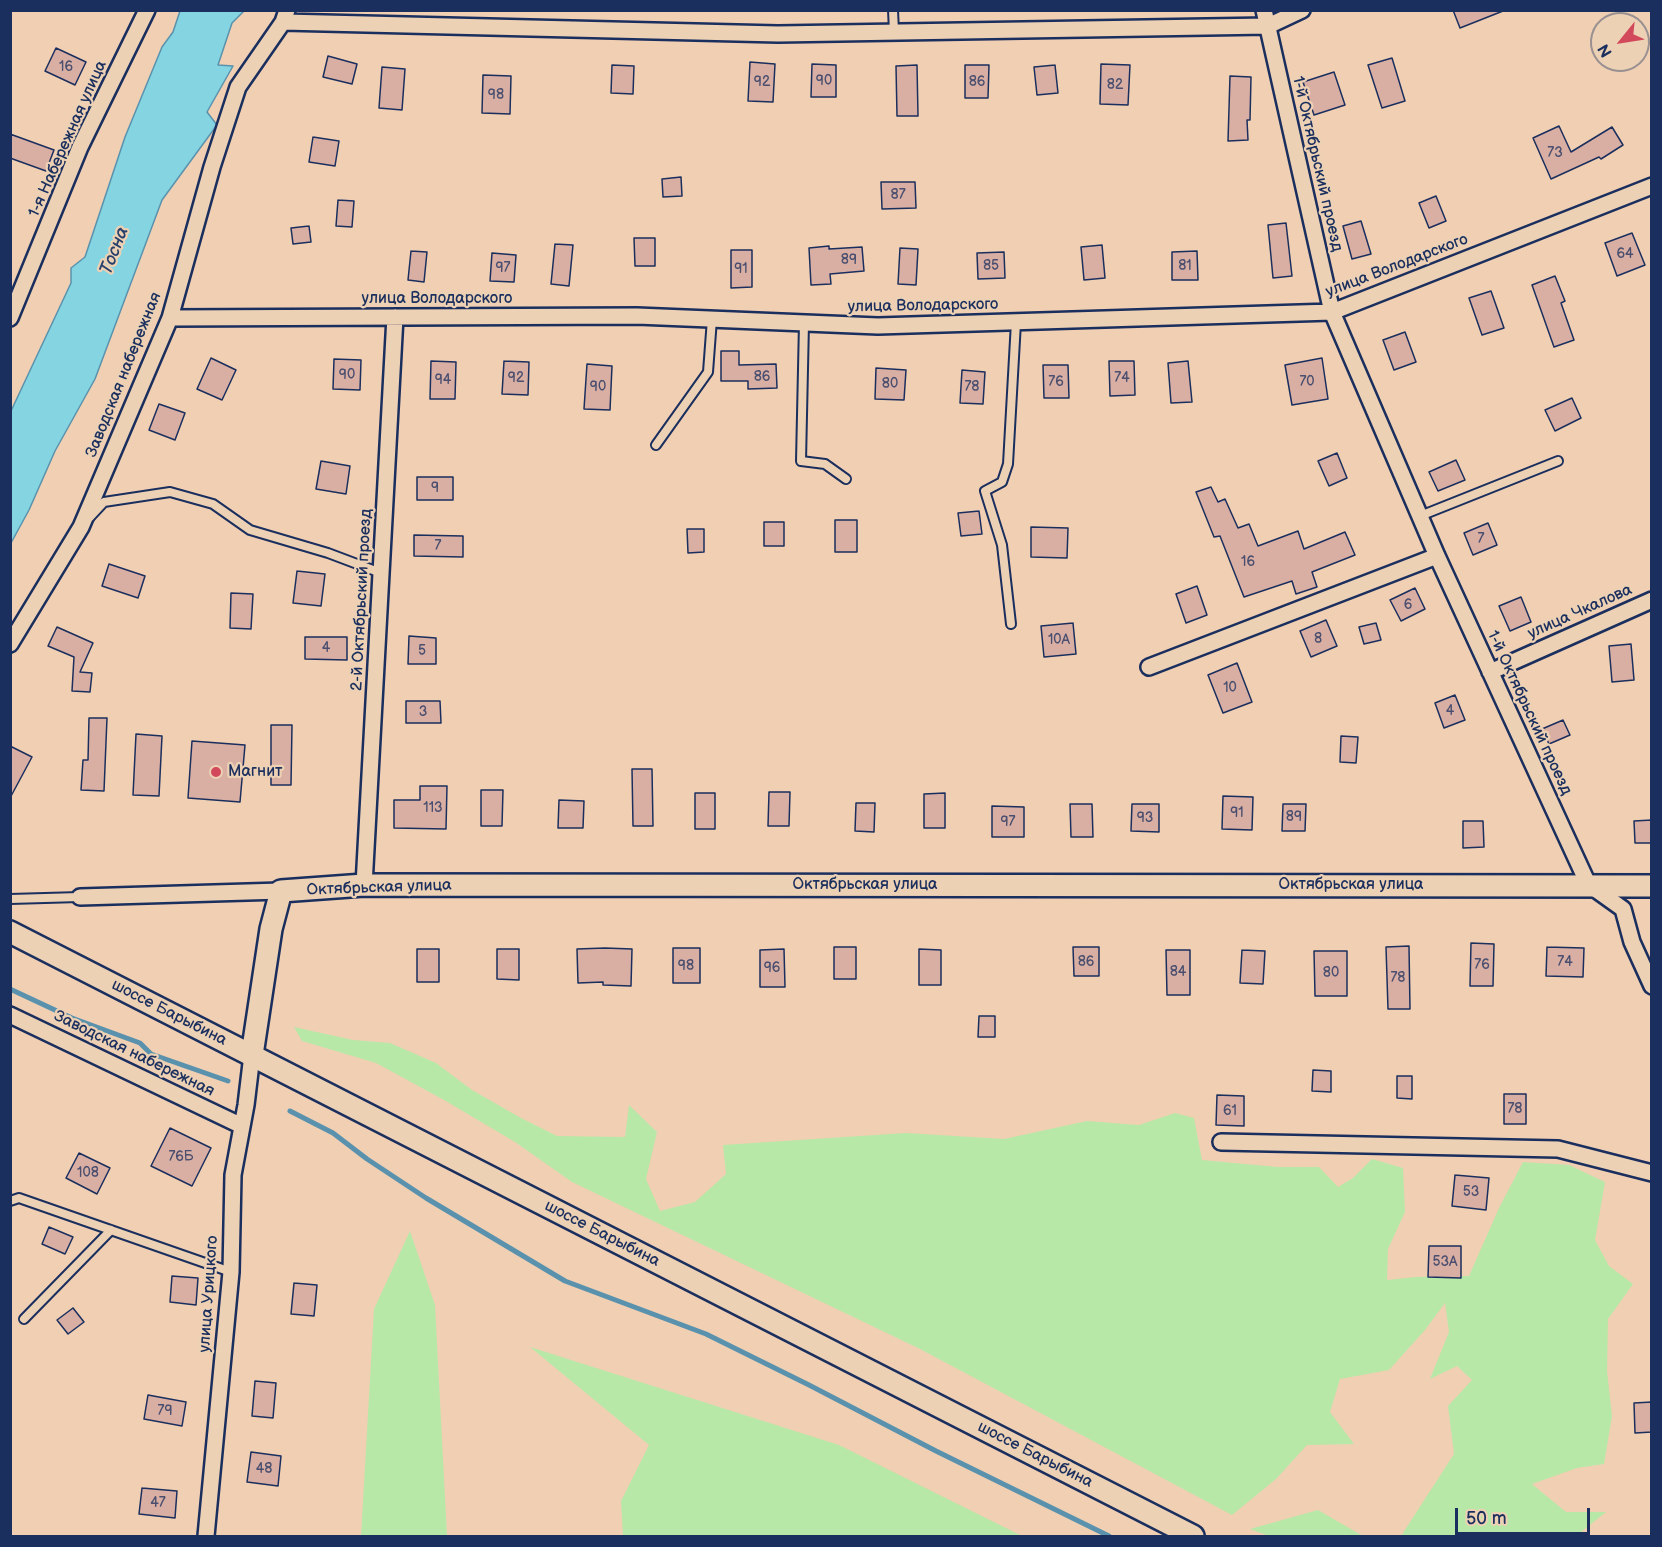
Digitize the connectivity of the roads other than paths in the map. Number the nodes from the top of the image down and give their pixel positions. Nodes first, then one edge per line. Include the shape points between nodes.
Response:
1 (147, 10) edge
2 (893, 10) edge
3 (1264, 10) edge
4 (1302, 10) edge
5 (285, 16) edge
6 (1268, 26) junction
7 (894, 32) junction
8 (1652, 186) edge
9 (1332, 312) junction
10 (395, 317) junction
11 (10, 318) edge
12 (170, 318) junction
13 (712, 319) junction
14 (1016, 322) junction
15 (804, 323) junction
16 (656, 445) dead end
17 (1558, 461) dead end
18 (846, 479) dead end
19 (1420, 516) junction
20 (81, 527) junction
21 (1437, 556) junction
22 (381, 573) junction
23 (1652, 600) edge
24 (1011, 624) dead end
25 (10, 644) edge
26 (1149, 667) dead end
27 (1490, 672) junction
28 (1588, 884) junction
29 (364, 885) junction
30 (1652, 886) edge
31 (281, 891) junction
32 (80, 897) joint
33 (10, 899) edge
34 (10, 932) edge
35 (1652, 986) edge
36 (10, 1015) edge
37 (252, 1055) junction
38 (242, 1126) junction
39 (1221, 1142) dead end
40 (1652, 1173) edge
41 (10, 1201) edge
42 (111, 1230) junction
43 (231, 1272) junction
44 (24, 1319) dead end
45 (206, 1536) edge
46 (1193, 1536) edge

1 - 11 street, 1-я Набережная улица via 80,147
2 - 7 lane
3 - 6 street, 1-й Октябрьский проезд
4 - 6 street
5 - 7 street via 778,34
5 - 12 street, Заводская набережная via 238,87
6 - 7 street
6 - 9 street, 1-й Октябрьский проезд
8 - 9 street, улица Володарского
9 - 14 street, улица Володарского
9 - 19 street, 1-й Октябрьский проезд
10 - 12 street, улица Володарского
10 - 13 street, улица Володарского
10 - 22 street, 2-й Октябрьский проезд
12 - 20 street, Заводская набережная
13 - 15 street, улица Володарского
13 - 16 lane via 708,372
14 - 15 street, улица Володарского via 878,326
14 - 24 lane via 1008,464 1002,482 985,492 1002,545
15 - 18 lane via 801,461 825,464
17 - 19 lane
19 - 21 street, 1-й Октябрьский проезд
20 - 22 lane via 104,502 170,492 213,504 250,530
20 - 25 street, Заводская набережная
21 - 26 street
21 - 27 street, 1-й Октябрьский проезд
22 - 29 street, 2-й Октябрьский проезд
23 - 27 street, улица Чкалова
27 - 28 street, 1-й Октябрьский проезд
28 - 29 street, Октябрьская улица
28 - 30 street, Октябрьская улица
28 - 35 street via 1623,909 1632,942
29 - 31 street, Октябрьская улица
31 - 32 street, Октябрьская улица
31 - 37 street via 271,930
32 - 33 lane
34 - 37 street, шоссе Барыбина
36 - 38 street, Заводская набережная
37 - 38 street, улица Урицкого
37 - 46 street, шоссе Барыбина
38 - 43 street, улица Урицкого via 233,1176
39 - 40 street via 1557,1149
41 - 42 lane via 19,1198
42 - 43 lane
42 - 44 lane
43 - 45 street, улица Урицкого

